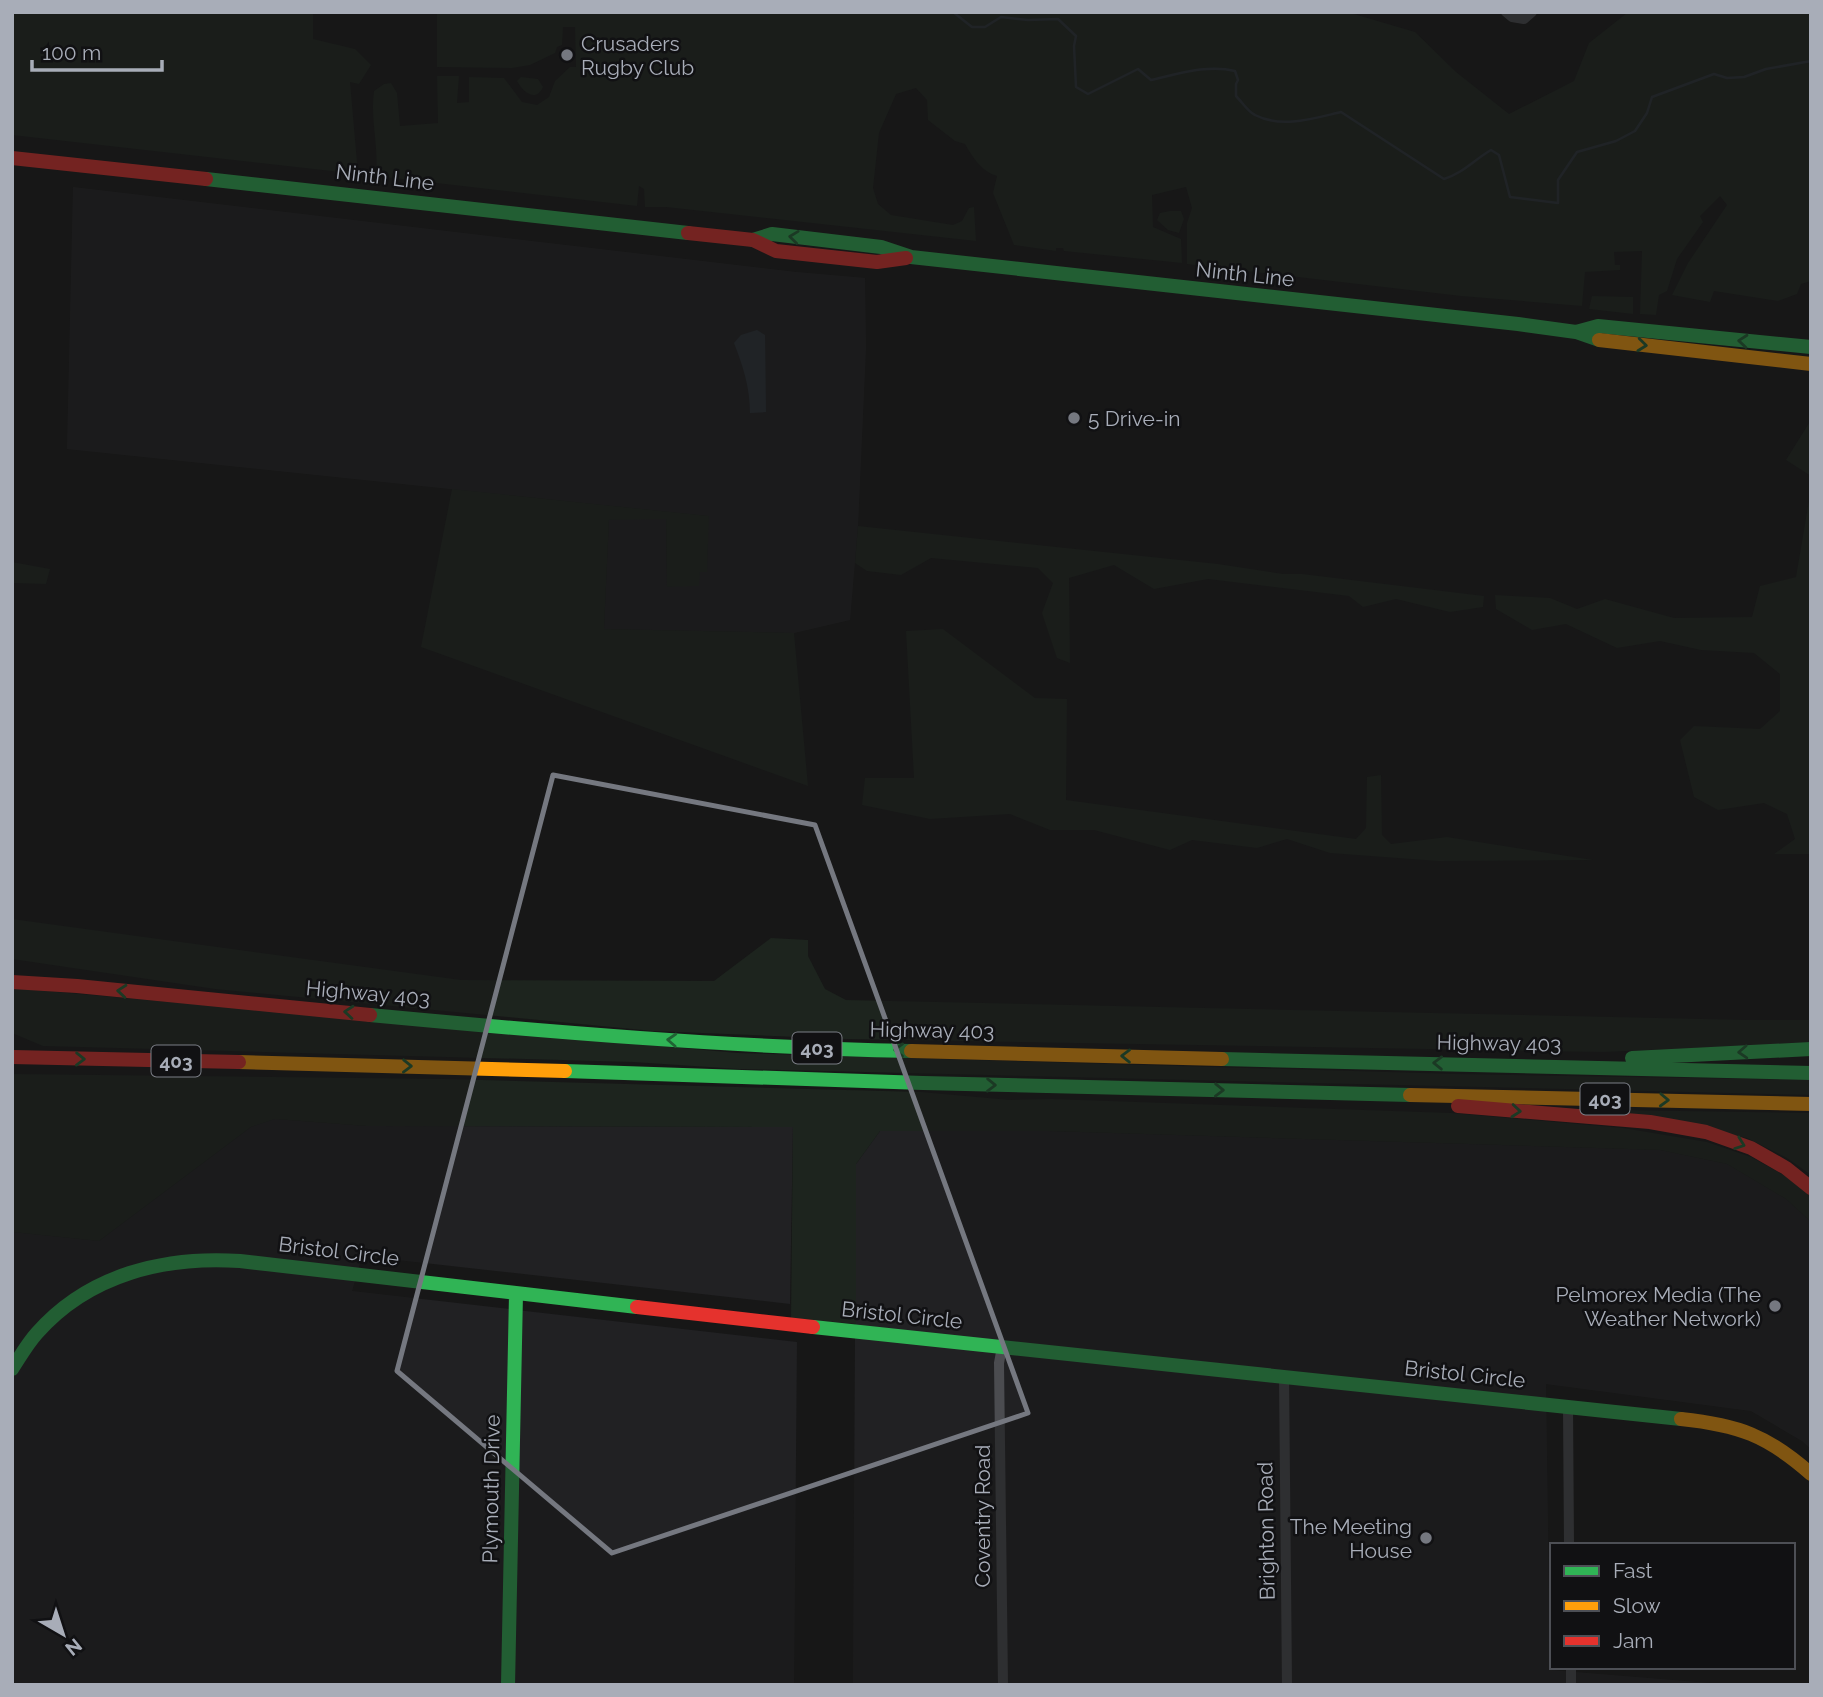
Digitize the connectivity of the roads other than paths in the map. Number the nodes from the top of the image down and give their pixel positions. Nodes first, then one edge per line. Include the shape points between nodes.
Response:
1 (1506, 12) edge
2 (1532, 12) edge
3 (12, 158) edge
4 (1576, 332) junction
5 (1811, 347) edge
6 (1811, 364) edge
7 (12, 972) edge
8 (12, 982) edge
9 (77, 986) junction
10 (1811, 1049) edge
11 (12, 1058) edge
12 (1555, 1065) junction
13 (1811, 1073) edge
14 (1400, 1095) junction
15 (1811, 1104) edge
16 (1811, 1188) edge
17 (516, 1294) junction
18 (1002, 1347) junction
19 (12, 1369) edge
20 (1284, 1376) junction
21 (1568, 1407) junction
22 (1811, 1474) edge
23 (1569, 1543) edge
24 (508, 1685) edge
25 (1003, 1685) edge
26 (1287, 1685) edge

1 - 2 street via 1524,19
3 - 4 main road, Ninth Line via 753,240 772,234 881,247 911,257
5 -> 4 main road, Ninth Line via 1598,326
4 -> 6 main road, Ninth Line via 1596,340
7 - 9 main road
8 - 9 main road, Highway 403 / 403
12 -> 9 main road, Highway 403 / 403 via 823,1049 506,1028
10 -> 12 main road
11 -> 14 main road, 403
12 - 13 main road, Highway 403 / 403
14 -> 15 main road, 403
14 -> 16 main road via 1432,1103 1650,1122 1706,1132 1751,1148
17 - 18 main road, Bristol Circle
17 - 19 main road, Bristol Circle via 249,1261 163,1263 127,1273 81,1297 37,1334
17 - 24 main road, Plymouth Drive
18 - 20 main road, Bristol Circle
18 - 25 street, Coventry Road
20 - 21 main road, Bristol Circle
20 - 26 street, Brighton Road
21 - 22 main road, Bristol Circle via 1735,1426 1776,1446
21 - 23 street

